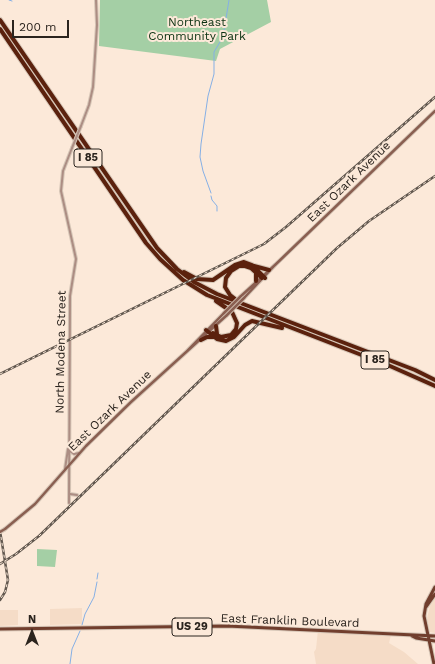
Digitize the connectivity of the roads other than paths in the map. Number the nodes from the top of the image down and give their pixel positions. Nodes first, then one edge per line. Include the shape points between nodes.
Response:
1 (96, 0) edge
2 (0, 20) edge
3 (0, 29) edge
4 (435, 111) edge
5 (169, 262) junction
6 (249, 264) junction
7 (275, 265) junction
8 (269, 270) junction
9 (256, 273) junction
10 (263, 278) junction
11 (256, 281) junction
12 (207, 295) junction
13 (244, 305) junction
14 (216, 326) junction
15 (208, 331) junction
16 (216, 336) junction
17 (313, 337) junction
18 (201, 340) junction
19 (187, 351) junction
20 (435, 379) edge
21 (435, 386) edge
22 (69, 449) junction
23 (79, 453) junction
24 (67, 454) junction
25 (70, 464) junction
26 (65, 469) junction
27 (70, 494) junction
28 (77, 496) dead end
29 (69, 503) dead end
30 (0, 532) edge
31 (435, 587) edge
32 (435, 594) edge
33 (426, 607) junction
34 (0, 629) edge
35 (412, 636) junction
36 (427, 636) junction
37 (435, 636) edge
38 (428, 640) junction
39 (435, 641) edge
40 (430, 649) junction
41 (434, 664) edge

1 - 22 street, North Modena Street, bridge via 97,25 92,93 63,171 61,191 76,259 70,291
2 - 5 highway, I 85
3 - 12 highway, I 85 via 153,252 183,280
4 - 7 main road, East Ozark Avenue
5 - 6 highway via 197,279 210,280 221,276 238,263
5 - 13 highway, I 85 via 205,288
6 - 8 highway
6 - 10 highway
7 - 8 main road, East Ozark Avenue
7 - 10 main road, East Ozark Avenue
8 - 10 main road, East Ozark Avenue
9 - 10 highway
9 - 11 highway
9 - 13 highway via 248,266 239,266 231,270 226,278 228,293
10 - 11 main road, East Ozark Avenue
10 - 14 main road, East Ozark Avenue, bridge
11 - 15 main road, East Ozark Avenue, bridge
12 - 16 highway via 231,311 237,320 237,326 232,334 225,337
12 - 17 highway, I 85
13 - 20 highway, I 85
14 - 15 main road, East Ozark Avenue
14 - 16 highway
15 - 16 highway
15 - 18 main road, East Ozark Avenue
15 - 19 main road, East Ozark Avenue
16 - 17 highway via 221,340 229,340 245,325 256,321
16 - 18 highway
17 - 21 highway, I 85
18 - 19 main road, East Ozark Avenue
19 - 23 main road, East Ozark Avenue
22 - 23 street via 74,454
22 - 24 street, North Modena Street
22 - 25 street, North Modena Street
23 - 25 main road, East Ozark Avenue
24 - 25 street, North Modena Street
24 - 26 street, North Modena Street
25 - 26 main road, East Ozark Avenue
25 - 27 street, North Modena Street
26 - 30 main road, East Ozark Avenue, bridge via 31,508
27 - 28 street
27 - 29 street, North Modena Street
31 - 33 main road via 426,602
32 - 33 main road
33 - 36 main road via 424,618
34 - 35 main road, East Franklin Boulevard / US 29 via 264,627
35 - 36 main road, East Franklin Boulevard / US 29
35 - 38 main road, East Franklin Boulevard / US 29
36 - 37 main road, East Franklin Boulevard / US 29
36 - 38 main road
38 - 39 main road, East Franklin Boulevard / US 29
38 - 40 main road
39 - 40 main road
40 - 41 main road

